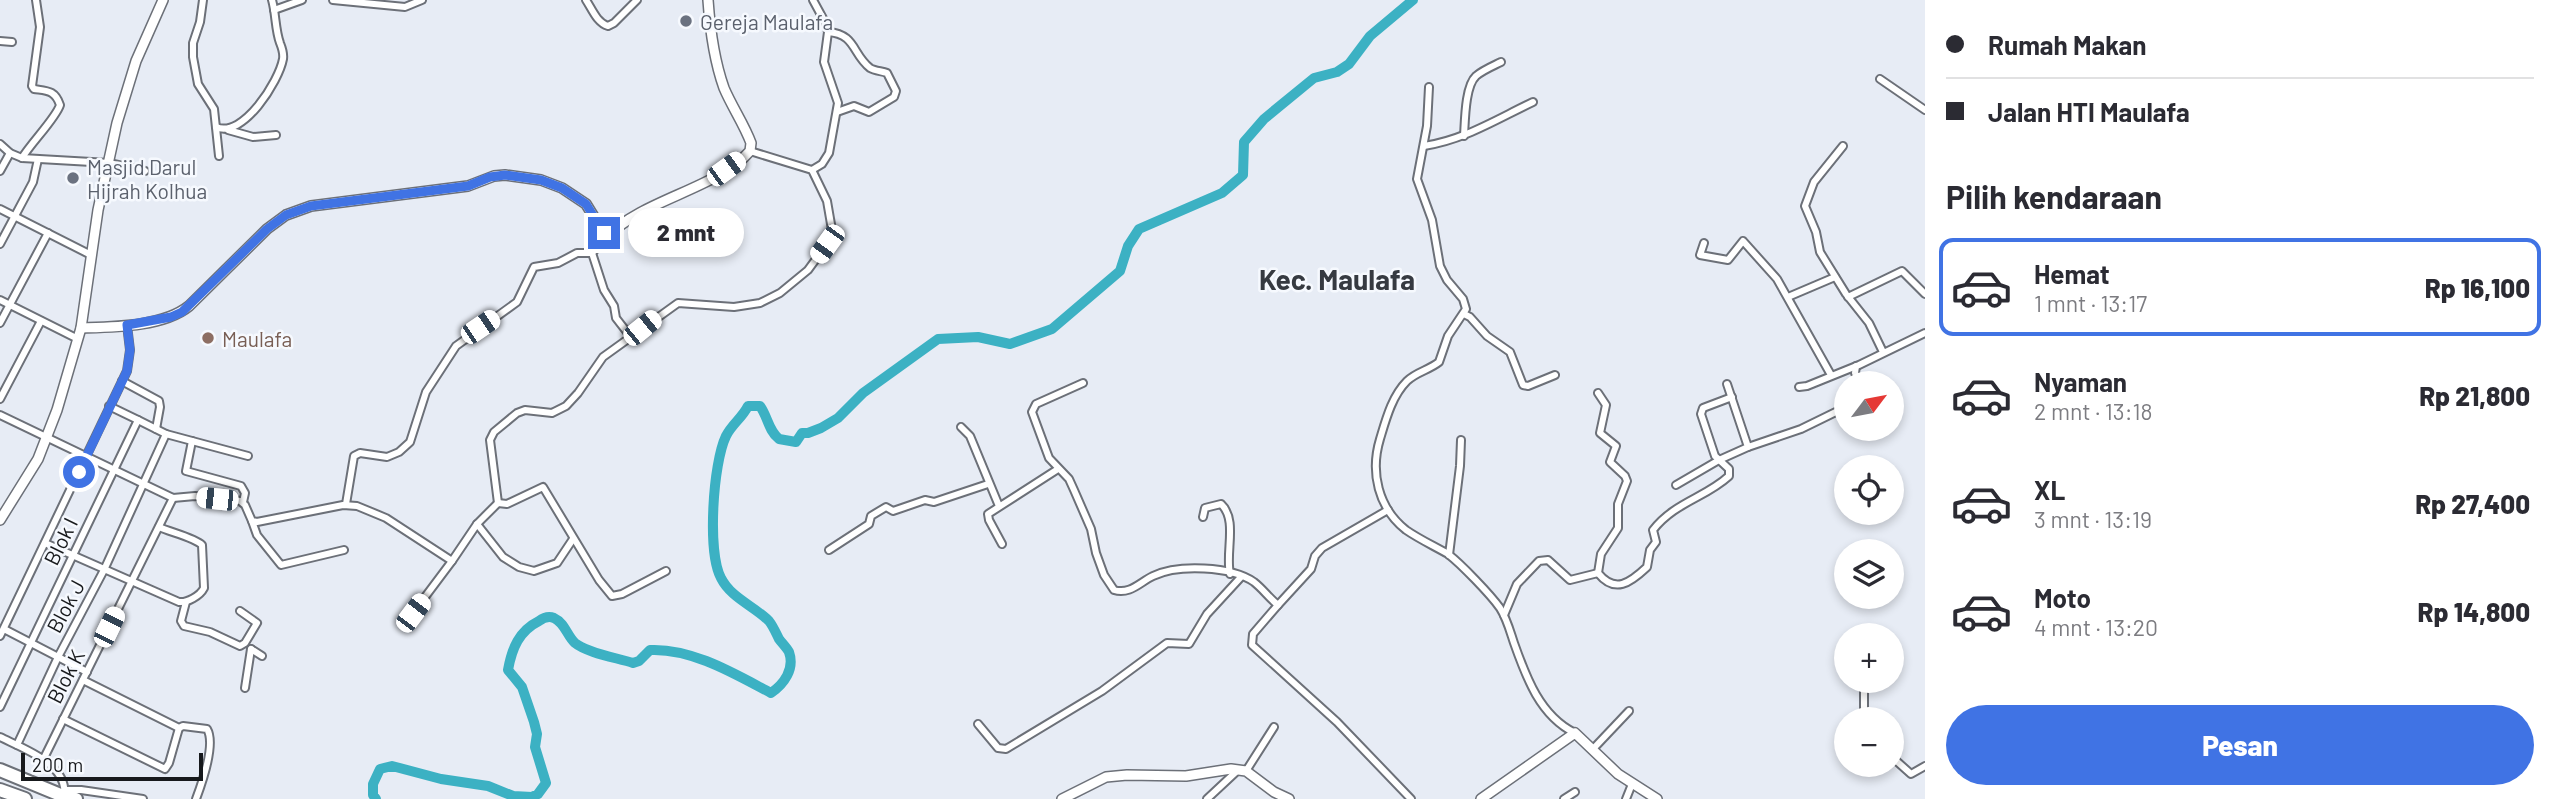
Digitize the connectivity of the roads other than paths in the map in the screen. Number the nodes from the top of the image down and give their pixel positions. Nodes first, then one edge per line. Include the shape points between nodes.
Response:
1 (36, 0) edge
2 (163, 0) edge
3 (202, 0) edge
4 (272, 0) edge
5 (302, 0) edge
6 (333, 0) edge
7 (422, 0) edge
8 (586, 0) edge
9 (637, 0) edge
10 (709, 0) edge
11 (813, 0) edge
12 (274, 10) junction
13 (828, 32) junction
14 (0, 41) edge
15 (12, 42) dead end
16 (1501, 62) dead end
17 (1880, 79) dead end
18 (1429, 87) dead end
19 (1532, 102) dead end
20 (1925, 110) edge
21 (838, 112) junction
22 (216, 127) junction
23 (226, 129) junction
24 (276, 135) dead end
25 (1464, 136) junction
26 (0, 144) edge
27 (1424, 146) junction
28 (1843, 146) dead end
29 (750, 151) junction
30 (10, 153) junction
31 (219, 156) dead end
32 (22, 158) junction
33 (38, 159) junction
34 (109, 163) junction
35 (812, 170) junction
36 (145, 171) dead end
37 (0, 172) edge
38 (0, 209) edge
39 (15, 217) junction
40 (48, 233) junction
41 (608, 236) junction
42 (1704, 243) dead end
43 (0, 244) edge
44 (592, 253) junction
45 (91, 255) junction
46 (1835, 277) junction
47 (1925, 294) edge
48 (1788, 297) junction
49 (1848, 297) junction
50 (0, 300) edge
51 (9, 305) junction
52 (1464, 314) junction
53 (41, 321) junction
54 (0, 323) edge
55 (127, 325) junction
56 (81, 328) junction
57 (1925, 333) edge
58 (630, 336) junction
59 (76, 338) junction
60 (1883, 352) junction
61 (1856, 366) junction
62 (1855, 371) edge
63 (1555, 375) dead end
64 (1831, 375) junction
65 (122, 381) junction
66 (1083, 383) dead end
67 (1727, 384) dead end
68 (1799, 387) dead end
69 (1598, 393) dead end
70 (1732, 397) junction
71 (0, 399) edge
72 (109, 406) junction
73 (1834, 413) edge
74 (0, 415) edge
75 (138, 420) junction
76 (961, 427) dead end
77 (156, 429) junction
78 (166, 434) junction
79 (47, 439) junction
80 (1461, 440) dead end
81 (192, 441) junction
82 (1748, 447) junction
83 (248, 456) dead end
84 (86, 457) junction
85 (1719, 460) junction
86 (114, 469) junction
87 (1058, 469) junction
88 (142, 483) junction
89 (988, 484) junction
90 (1676, 485) dead end
91 (173, 498) junction
92 (243, 502) junction
93 (498, 503) junction
94 (346, 504) junction
95 (999, 506) junction
96 (1388, 510) junction
97 (1203, 517) dead end
98 (0, 520) edge
99 (252, 521) junction
100 (477, 524) junction
101 (159, 527) junction
102 (573, 539) junction
103 (45, 543) junction
104 (1002, 544) dead end
105 (344, 550) dead end
106 (829, 550) dead end
107 (1449, 555) junction
108 (73, 556) junction
109 (452, 561) junction
110 (104, 570) junction
111 (666, 571) dead end
112 (1598, 573) junction
113 (1230, 574) junction
114 (1241, 577) junction
115 (131, 582) junction
116 (186, 602) junction
117 (1278, 605) junction
118 (240, 611) dead end
119 (413, 613) dead end
120 (1504, 616) junction
121 (2, 633) edge
122 (31, 643) junction
123 (243, 645) junction
124 (251, 649) junction
125 (262, 656) dead end
126 (58, 657) junction
127 (87, 671) junction
128 (83, 680) junction
129 (245, 688) dead end
130 (0, 707) edge
131 (1629, 711) dead end
132 (63, 719) junction
133 (978, 724) dead end
134 (1274, 727) dead end
135 (179, 728) junction
136 (1575, 733) junction
137 (0, 737) edge
138 (17, 745) junction
139 (1593, 749) junction
140 (44, 758) junction
141 (1925, 766) edge
142 (1904, 768) edge
143 (0, 770) edge
144 (1243, 770) junction
145 (1632, 784) junction
146 (0, 790) edge
147 (1575, 792) dead end
148 (68, 795) edge
149 (25, 799) edge
150 (143, 799) edge
151 (196, 799) edge
152 (1062, 799) edge
153 (1207, 799) edge
154 (1289, 799) edge
155 (1412, 799) edge
156 (1481, 799) edge
157 (1564, 799) edge
158 (1626, 799) edge
159 (1657, 799) edge

1 - 32 street via 40,27 32,87 52,92 60,105
2 - 34 street via 130,79
3 - 22 street via 193,57 198,84 211,102
4 - 12 street
5 - 12 street
6 - 7 street via 405,7
8 - 9 street via 606,26
10 - 29 street via 721,77 751,143
11 - 13 street
12 - 23 street via 284,55 275,80 257,107
13 - 21 street via 824,62 838,96
13 - 21 street via 847,37 869,67 887,72 896,91 894,97 869,112 854,106
14 - 15 street
16 - 25 street via 1472,81
17 - 20 street
18 - 27 street
19 - 25 street
21 - 35 street via 829,153
22 - 23 street
22 - 31 street
23 - 24 street via 253,137
25 - 27 street
26 - 30 street
27 - 52 street via 1417,179 1432,220 1440,266 1463,299
28 - 46 street via 1815,182 1805,206 1820,252
29 - 35 street
29 - 41 street via 714,177
30 - 32 street
30 - 37 street
32 - 33 street
33 - 34 street
33 - 39 street via 35,178
34 - 36 street
34 - 45 street
35 - 58 street via 827,201 832,230 808,270 760,303 734,307 678,303
38 - 39 street
39 - 40 street
39 - 43 street
40 - 45 street
40 - 51 street
41 - 44 street
41 - 55 street via 586,204 562,188 505,175 468,186 311,206 286,215 267,229 182,312
42 - 48 street via 1700,255 1728,260 1743,242 1768,267
44 - 58 street via 616,318
44 - 94 street via 577,253 558,263 534,267 519,300 458,344 426,393 410,442 391,456 354,456
45 - 56 street
46 - 48 street
46 - 49 street
47 - 49 street via 1902,271
48 - 64 street
49 - 60 street via 1869,323
50 - 51 street
51 - 53 street
51 - 54 street
52 - 63 street via 1510,352 1523,385
52 - 96 street via 1448,336 1439,362 1407,381 1388,413 1375,458 1380,493
53 - 59 street
53 - 71 street
55 - 56 street
55 - 65 street via 130,358
56 - 59 street
57 - 60 street
58 - 93 street via 603,358 566,406 552,413 517,412 494,432 491,447
59 - 79 street
60 - 61 street
61 - 62 street
61 - 64 street
64 - 68 street
65 - 72 street
65 - 77 street via 159,401
66 - 87 street via 1032,409 1045,452
67 - 70 street
69 - 112 street via 1606,405 1600,433 1616,446 1610,462 1627,481 1618,504 1618,528 1601,554
70 - 82 street
70 - 85 street via 1701,411
72 - 75 street
72 - 84 street
73 - 82 street
74 - 79 street
75 - 77 street
75 - 86 street, Blok I
76 - 89 street via 970,436
77 - 78 street
78 - 81 street
78 - 88 street, Blok J
79 - 84 street
79 - 98 street
80 - 107 street
81 - 83 street
81 - 92 street via 187,471 241,486
82 - 85 street
84 - 86 street
84 - 103 street
85 - 90 street
85 - 112 street via 1730,476 1662,519 1653,530 1656,542 1645,569 1620,584 1606,583
86 - 88 street
86 - 108 street, Blok I
87 - 95 street
87 - 113 street via 1074,489 1104,575 1114,590 1129,590 1156,574 1179,569
88 - 91 street
88 - 110 street, Blok J
89 - 95 street
89 - 106 street via 893,512 886,507
91 - 92 street
91 - 101 street, Blok K
92 - 99 street
93 - 100 street
93 - 102 street via 507,504 543,487
94 - 99 street
94 - 109 street via 386,518
95 - 104 street via 988,517
96 - 107 street via 1405,529
96 - 117 street via 1322,548 1311,569
97 - 113 street via 1212,504 1226,509
99 - 105 street via 257,535 281,565
100 - 102 street via 503,557 529,570 557,563
100 - 109 street
101 - 115 street, Blok K
101 - 116 street via 202,545 204,588
102 - 111 street via 612,596
103 - 108 street
103 - 121 street
107 - 120 street
108 - 110 street
108 - 122 street, Blok I
109 - 119 street
110 - 115 street
110 - 126 street, Blok J
112 - 120 street via 1570,580 1550,562 1539,561 1517,584
113 - 114 street
114 - 117 street via 1255,583
114 - 133 street via 1206,614 1189,644 1167,643 1102,691 1006,749 998,748
115 - 116 street
115 - 127 street, Blok K
116 - 123 street via 184,625
117 - 155 street via 1253,634 1252,645
118 - 123 street via 257,623
120 - 136 street via 1539,701
121 - 122 street
122 - 126 street
122 - 130 street, Blok I
123 - 124 street
124 - 125 street
124 - 129 street
126 - 127 street
126 - 138 street, Blok J
127 - 128 street, Blok K
128 - 132 street, Blok K
128 - 135 street
131 - 139 street
132 - 135 street via 164,769
132 - 140 street, Blok K
134 - 144 street
135 - 151 street via 207,729 211,736
136 - 139 street
136 - 156 street
137 - 138 street
138 - 140 street
139 - 145 street
140 - 148 street
141 - 142 street via 1911,774
143 - 148 highway
144 - 152 street via 1106,777
144 - 153 street
144 - 154 street
145 - 158 street
145 - 159 street
146 - 149 highway
147 - 157 street
148 - 150 street via 81,790

